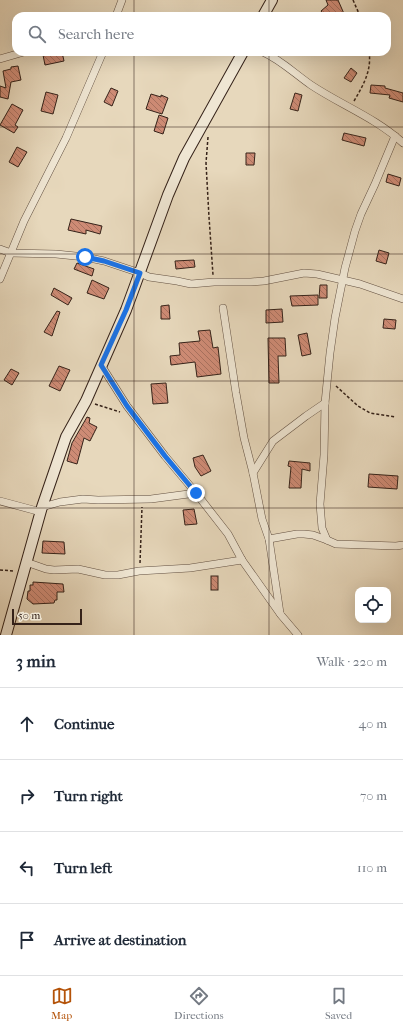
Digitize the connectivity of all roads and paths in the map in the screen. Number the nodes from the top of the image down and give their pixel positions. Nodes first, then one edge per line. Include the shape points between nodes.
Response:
1 (122, 0) edge
2 (272, 0) edge
3 (353, 0) edge
4 (118, 12) edge
5 (265, 12) edge
6 (358, 12) edge
7 (12, 56) edge
8 (101, 56) edge
9 (241, 56) edge
10 (270, 56) edge
11 (370, 56) edge
12 (0, 59) edge
13 (350, 108) junction
14 (208, 135) dead end
15 (395, 136) junction
16 (403, 143) edge
17 (0, 249) edge
18 (11, 253) junction
19 (140, 273) junction
20 (0, 279) edge
21 (343, 279) junction
22 (214, 282) junction
23 (403, 299) edge
24 (223, 308) dead end
25 (101, 365) junction
26 (328, 377) junction
27 (86, 401) junction
28 (325, 403) junction
29 (396, 417) dead end
30 (136, 418) junction
31 (253, 473) junction
32 (196, 493) junction
33 (141, 499) junction
34 (0, 501) edge
35 (42, 509) junction
36 (269, 539) junction
37 (327, 540) junction
38 (403, 545) edge
39 (242, 560) junction
40 (24, 567) junction
41 (0, 570) edge
42 (140, 571) junction
43 (281, 615) junction
44 (6, 635) edge
45 (297, 635) edge

1 - 4 street
2 - 5 street
3 - 6 path
7 - 12 street
8 - 18 street via 66,138 24,221
9 - 19 street via 184,158
10 - 13 street
11 - 13 path via 364,84
13 - 15 street
14 - 22 path via 206,169
15 - 16 street
15 - 21 street via 361,214
17 - 18 street
18 - 19 street via 85,257
18 - 20 street
19 - 22 street via 153,278 191,284
19 - 25 street
21 - 22 street via 307,273 264,281
21 - 23 street
21 - 26 street via 335,318
24 - 31 street via 244,438
25 - 27 street
25 - 30 street
26 - 28 street
26 - 29 path via 358,406 370,413
27 - 30 path
27 - 35 street via 66,437
28 - 31 street via 273,441
28 - 37 street via 320,504 322,528
30 - 32 street
31 - 36 street via 262,519
32 - 33 street
32 - 39 street via 228,534
33 - 35 street via 82,499 60,502
33 - 42 path
34 - 35 street
35 - 40 street
36 - 37 street via 304,534
36 - 43 street
37 - 38 street via 342,545
39 - 42 street via 190,568
39 - 43 street
40 - 41 path
40 - 42 street via 78,569 105,575
40 - 44 street
43 - 45 street

